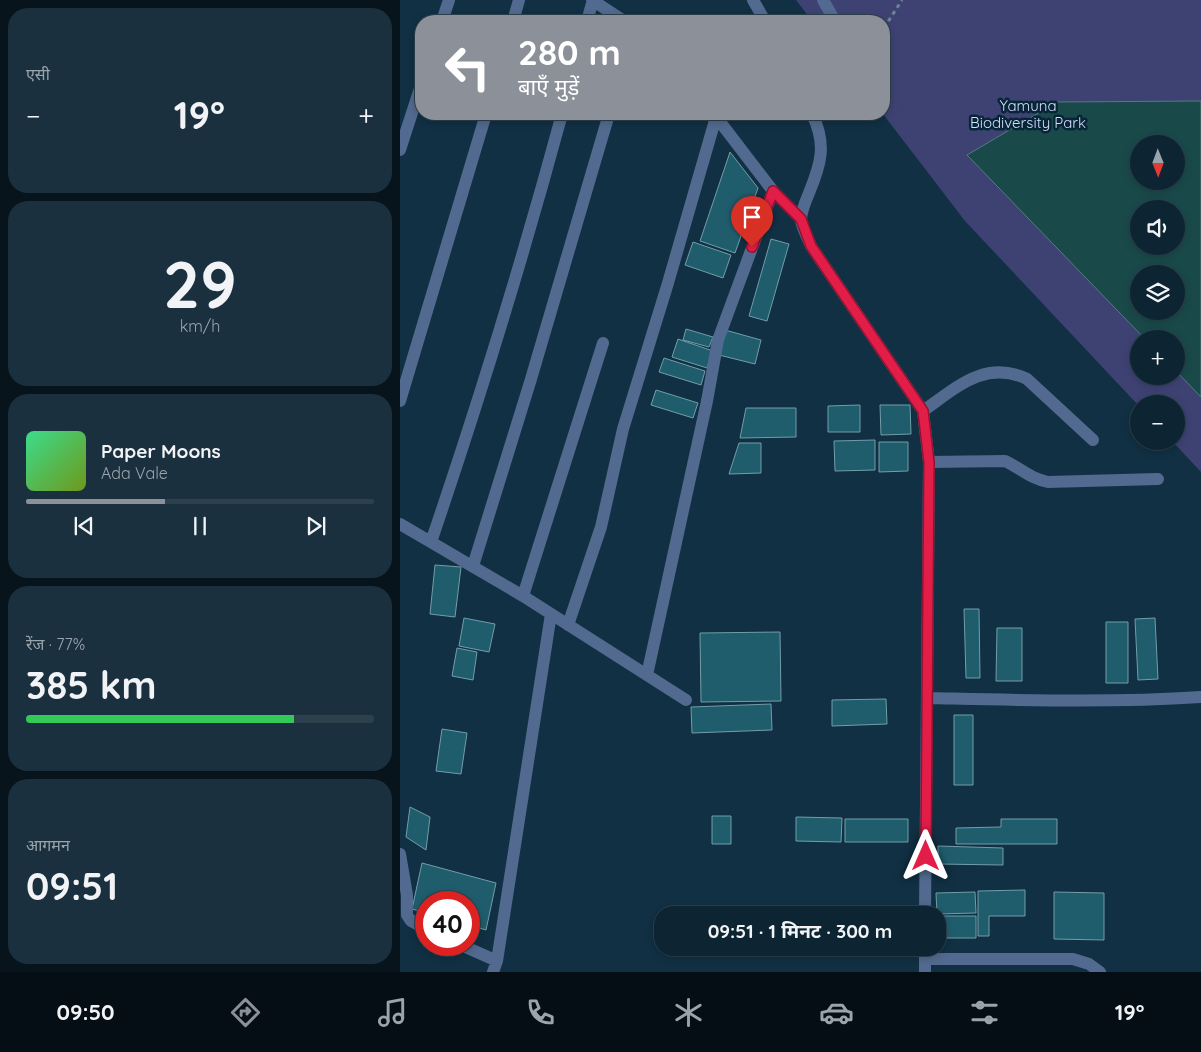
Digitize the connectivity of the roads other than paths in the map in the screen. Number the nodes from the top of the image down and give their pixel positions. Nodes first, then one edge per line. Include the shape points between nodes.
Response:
1 (449, 0) edge
2 (519, 0) edge
3 (592, 0) edge
4 (753, 0) edge
5 (823, 0) edge
6 (444, 15) edge
7 (515, 15) edge
8 (588, 15) edge
9 (615, 15) edge
10 (762, 15) edge
11 (832, 15) edge
12 (415, 104) edge
13 (484, 120) edge
14 (560, 120) edge
15 (607, 120) edge
16 (714, 120) edge
17 (719, 120) edge
18 (815, 120) edge
19 (400, 150) edge
20 (773, 191) junction
21 (801, 219) junction
22 (603, 342) dead end
23 (400, 401) edge
24 (923, 411) junction
25 (1093, 440) dead end
26 (929, 462) junction
27 (1158, 479) dead end
28 (400, 524) edge
29 (431, 542) junction
30 (473, 566) junction
31 (523, 596) junction
32 (551, 614) junction
33 (568, 625) junction
34 (647, 675) junction
35 (1201, 697) edge
36 (927, 698) junction
37 (686, 700) dead end
38 (400, 854) edge
39 (925, 906) edge
40 (415, 923) edge
41 (946, 954) edge
42 (478, 956) edge
43 (925, 956) edge
44 (495, 967) edge
45 (925, 972) edge
46 (1100, 972) edge

1 - 6 street
2 - 7 street
3 - 8 street
3 - 9 street
4 - 10 street
5 - 11 street
12 - 19 street
13 - 23 street
14 - 29 street via 466,440
15 - 30 street
16 - 33 street via 623,429 601,527
17 - 20 street
18 - 21 street via 822,155
20 - 21 street
20 - 34 street via 718,340
21 - 24 street via 811,246
22 - 31 street
24 - 25 street via 982,374 996,371 1014,373 1027,379
24 - 26 street
26 - 27 street via 1005,461 1035,479 1048,482
26 - 36 street
28 - 29 street
29 - 30 street
30 - 31 street
31 - 32 street
32 - 33 street
32 - 44 street
33 - 34 street
34 - 37 street
35 - 36 street via 1037,701
36 - 39 street
38 - 40 street via 408,915
41 - 46 street via 1073,959
42 - 44 street
43 - 45 street

